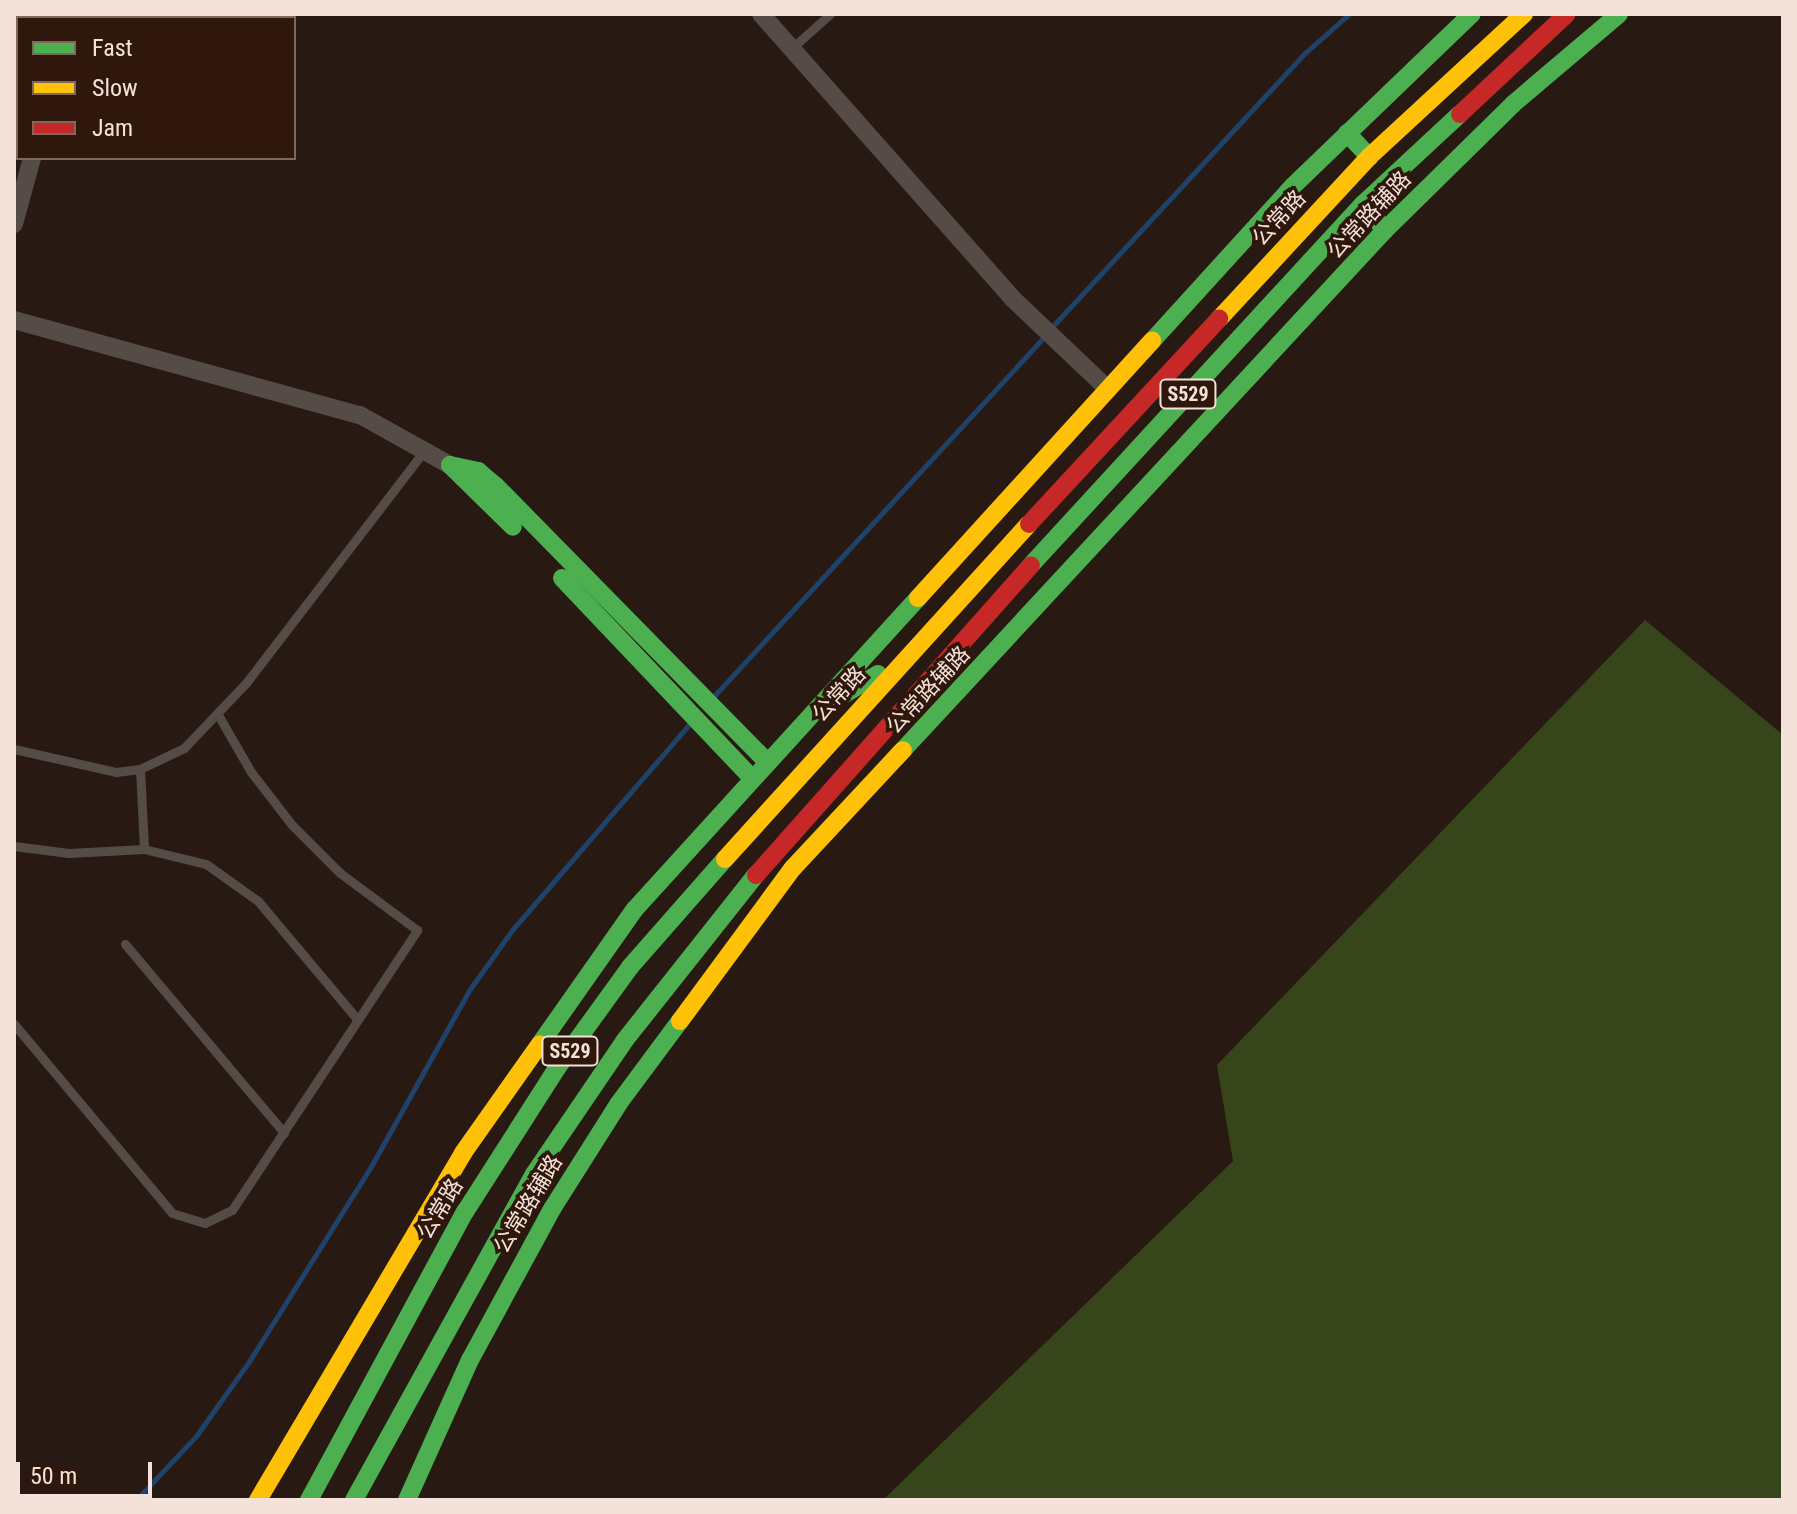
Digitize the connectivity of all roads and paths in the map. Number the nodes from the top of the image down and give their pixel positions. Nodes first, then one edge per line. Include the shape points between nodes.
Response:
1 (761, 14) edge
2 (830, 14) edge
3 (1472, 14) edge
4 (1524, 14) edge
5 (1567, 14) edge
6 (1619, 14) edge
7 (792, 48) junction
8 (1347, 133) junction
9 (1369, 157) junction
10 (31, 160) edge
11 (1363, 204) junction
12 (14, 224) edge
13 (1385, 230) junction
14 (14, 320) edge
15 (1107, 388) junction
16 (424, 451) junction
17 (450, 465) joint
18 (907, 657) junction
19 (678, 683) junction
20 (818, 710) junction
21 (217, 713) junction
22 (14, 749) edge
23 (768, 763) junction
24 (140, 769) junction
25 (753, 779) junction
26 (828, 793) junction
27 (14, 846) edge
28 (144, 849) junction
29 (793, 868) junction
30 (125, 944) dead end
31 (358, 1020) junction
32 (14, 1024) edge
33 (284, 1133) junction
34 (258, 1500) edge
35 (309, 1500) edge
36 (354, 1500) edge
37 (407, 1500) edge

1 - 7 street
2 - 7 lane
3 - 8 main road
4 - 9 main road, 公常路 / S529
5 - 11 main road, S529
6 - 13 main road, 公常路辅路 via 1513,104
7 - 15 street via 1022,309
8 - 9 main road
8 - 15 main road
9 - 18 main road, 公常路 / S529
10 - 12 street
11 - 13 main road
11 - 26 main road, S529
13 - 29 main road, 公常路辅路
14 - 16 street via 360,415
15 - 20 main road
16 - 17 street
16 - 21 lane via 246,683
17 - 19 main road via 478,471 496,486
18 - 20 main road
18 - 35 main road, 公常路 / S529 via 713,868 630,967 557,1068 431,1270
19 - 23 main road
19 - 25 main road
20 - 23 main road
21 - 24 lane via 184,748
21 - 31 lane via 251,772 292,825 340,873 417,930
22 - 24 lane via 92,770
23 - 25 main road
24 - 28 lane
25 - 34 main road via 635,909 535,1044 463,1153
26 - 29 main road
26 - 36 main road, S529 via 625,1040 534,1174
27 - 28 lane via 69,853
28 - 31 lane via 176,853 234,880 258,901
29 - 37 main road, 公常路辅路 via 619,1103 552,1209 476,1347
30 - 33 lane
31 - 33 lane
32 - 33 lane via 166,1207 187,1221 215,1221 232,1210

